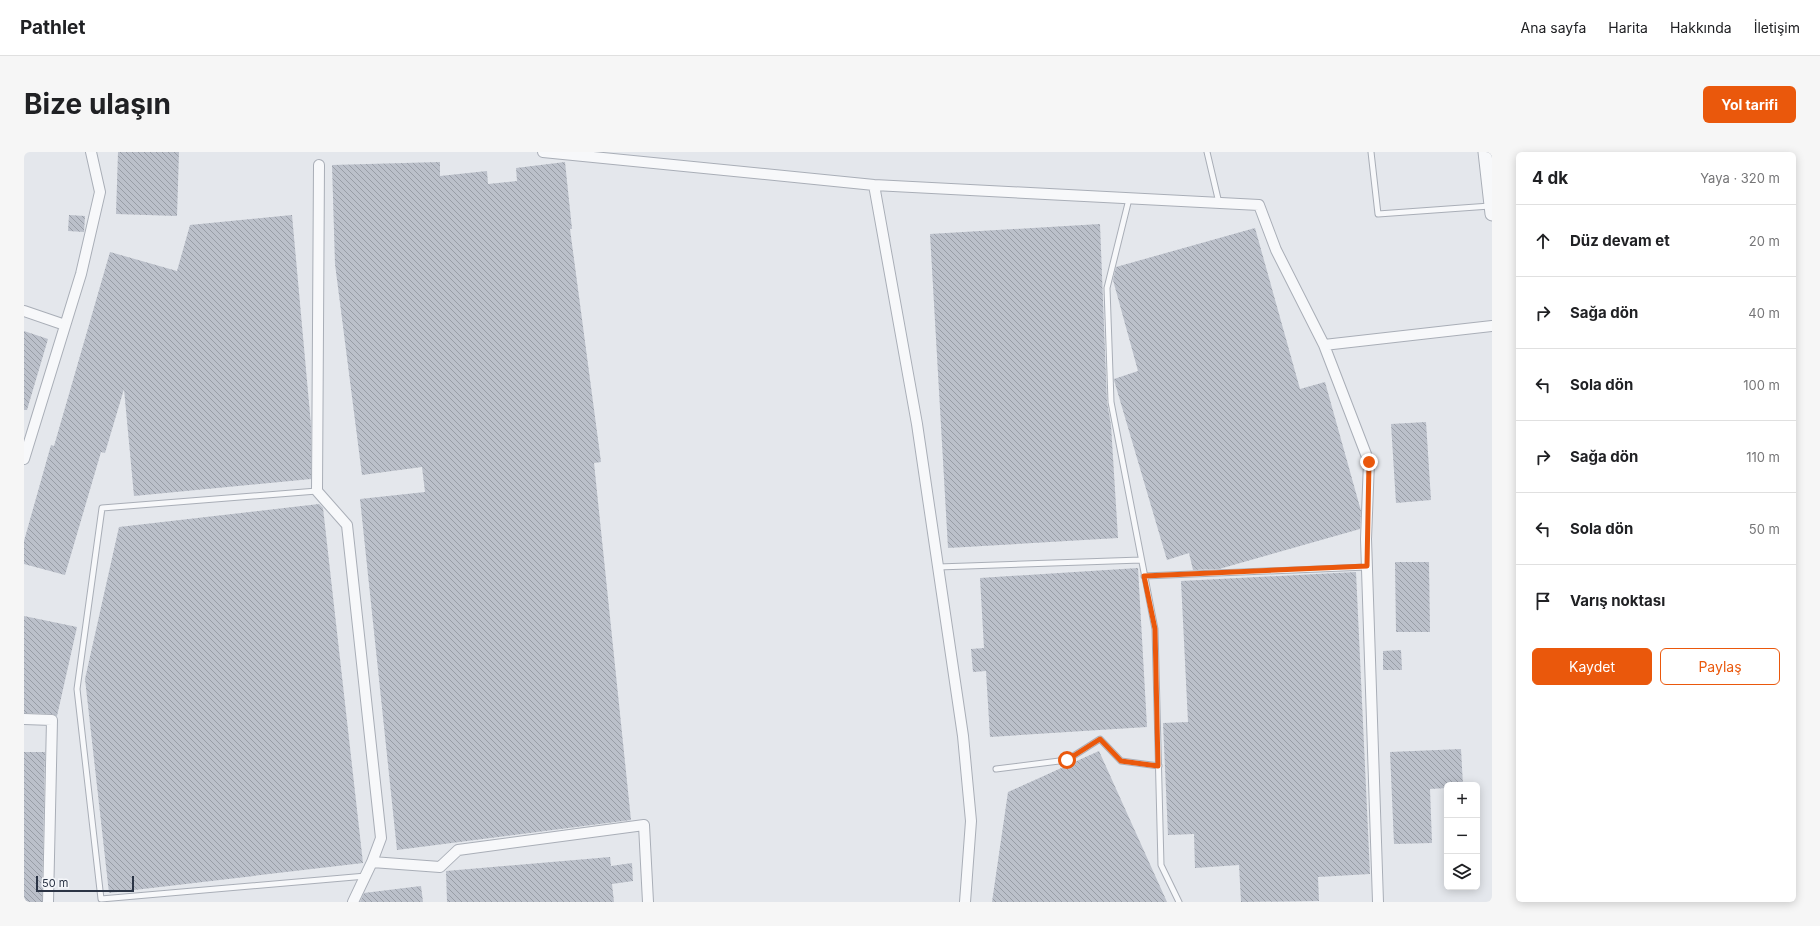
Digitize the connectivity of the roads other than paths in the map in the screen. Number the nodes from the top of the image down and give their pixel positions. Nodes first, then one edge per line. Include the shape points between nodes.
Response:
1 (91, 152) edge
2 (543, 152) edge
3 (1207, 152) edge
4 (1371, 152) edge
5 (575, 154) edge
6 (1488, 160) edge
7 (319, 165) dead end
8 (874, 185) junction
9 (1129, 199) junction
10 (1218, 203) junction
11 (1492, 210) edge
12 (24, 311) edge
13 (65, 324) junction
14 (1492, 326) edge
15 (1324, 345) junction
16 (24, 459) edge
17 (317, 491) junction
18 (1141, 560) junction
19 (1367, 566) junction
20 (937, 567) junction
21 (1144, 576) junction
22 (24, 720) edge
23 (1158, 766) junction
24 (996, 769) dead end
25 (372, 862) junction
26 (366, 876) junction
27 (48, 902) edge
28 (353, 902) edge
29 (648, 902) edge
30 (965, 902) edge
31 (1179, 902) edge
32 (1378, 902) edge

1 - 13 street via 100,192 81,274
2 - 5 street
3 - 10 lane
4 - 11 lane via 1378,214
5 - 8 street
6 - 11 street
7 - 17 street
8 - 9 street
8 - 20 street via 916,424
9 - 10 street
9 - 18 lane via 1107,288 1107,311 1111,402
10 - 15 street via 1259,205 1276,250
12 - 13 street
13 - 16 street
14 - 15 street
15 - 19 street via 1369,462
17 - 25 street via 347,524 381,838
17 - 26 lane via 102,508 77,690 101,899
18 - 20 lane
18 - 21 lane
19 - 21 lane
19 - 32 street
20 - 30 street via 963,736 971,821
21 - 23 lane via 1155,629
22 - 27 street via 52,720
23 - 24 lane via 1121,761 1100,739 1067,760
23 - 31 lane via 1161,865
25 - 26 street
25 - 29 street via 440,867 458,850 644,825
26 - 28 street

